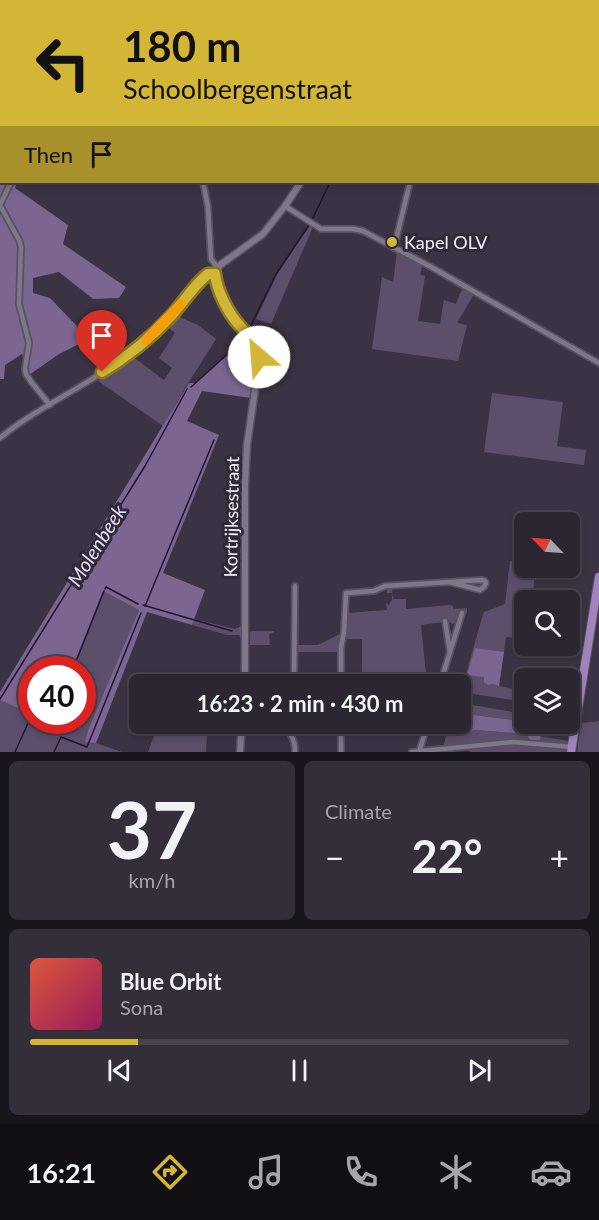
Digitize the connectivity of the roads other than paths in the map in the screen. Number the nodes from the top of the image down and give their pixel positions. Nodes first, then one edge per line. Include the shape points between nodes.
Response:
1 (11, 183) edge
2 (202, 183) edge
3 (300, 183) edge
4 (410, 183) edge
5 (0, 205) edge
6 (285, 206) junction
7 (394, 248) junction
8 (216, 271) junction
9 (599, 363) edge
10 (50, 405) junction
11 (0, 438) edge
12 (599, 577) edge
13 (474, 580) junction
14 (449, 582) junction
15 (295, 586) dead end
16 (472, 588) junction
17 (462, 614) dead end
18 (458, 626) junction
19 (450, 652) junction
20 (439, 660) dead end
21 (448, 661) junction
22 (347, 670) dead end
23 (341, 671) joint
24 (245, 674) edge
25 (294, 674) edge
26 (443, 674) edge
27 (241, 734) edge
28 (290, 734) edge
29 (341, 734) edge
30 (424, 734) edge
31 (572, 749) edge
32 (419, 751) edge
33 (240, 752) edge
34 (295, 752) edge
35 (341, 752) edge
36 (412, 752) edge

1 - 5 street
2 - 8 street via 211,259
3 - 6 street
4 - 7 street
5 - 10 street via 21,247 20,304 29,343 27,378
6 - 7 street via 321,229 360,230
6 - 8 street via 263,234
7 - 9 street
8 - 10 street via 208,274 169,318 125,358
8 - 24 street, Kortrijksestraat via 220,291 233,316 259,351 245,484
10 - 11 street
12 - 31 main road
13 - 14 street
13 - 16 street
13 - 16 street via 485,580 485,584 481,590
14 - 16 street
14 - 23 street via 346,593
15 - 25 street
17 - 18 street
18 - 19 street
18 - 19 street via 446,623
19 - 21 street
20 - 21 street
21 - 26 street
22 - 23 street
27 - 33 street
28 - 34 street
29 - 35 street
30 - 32 street
31 - 32 street via 502,742
32 - 36 street

